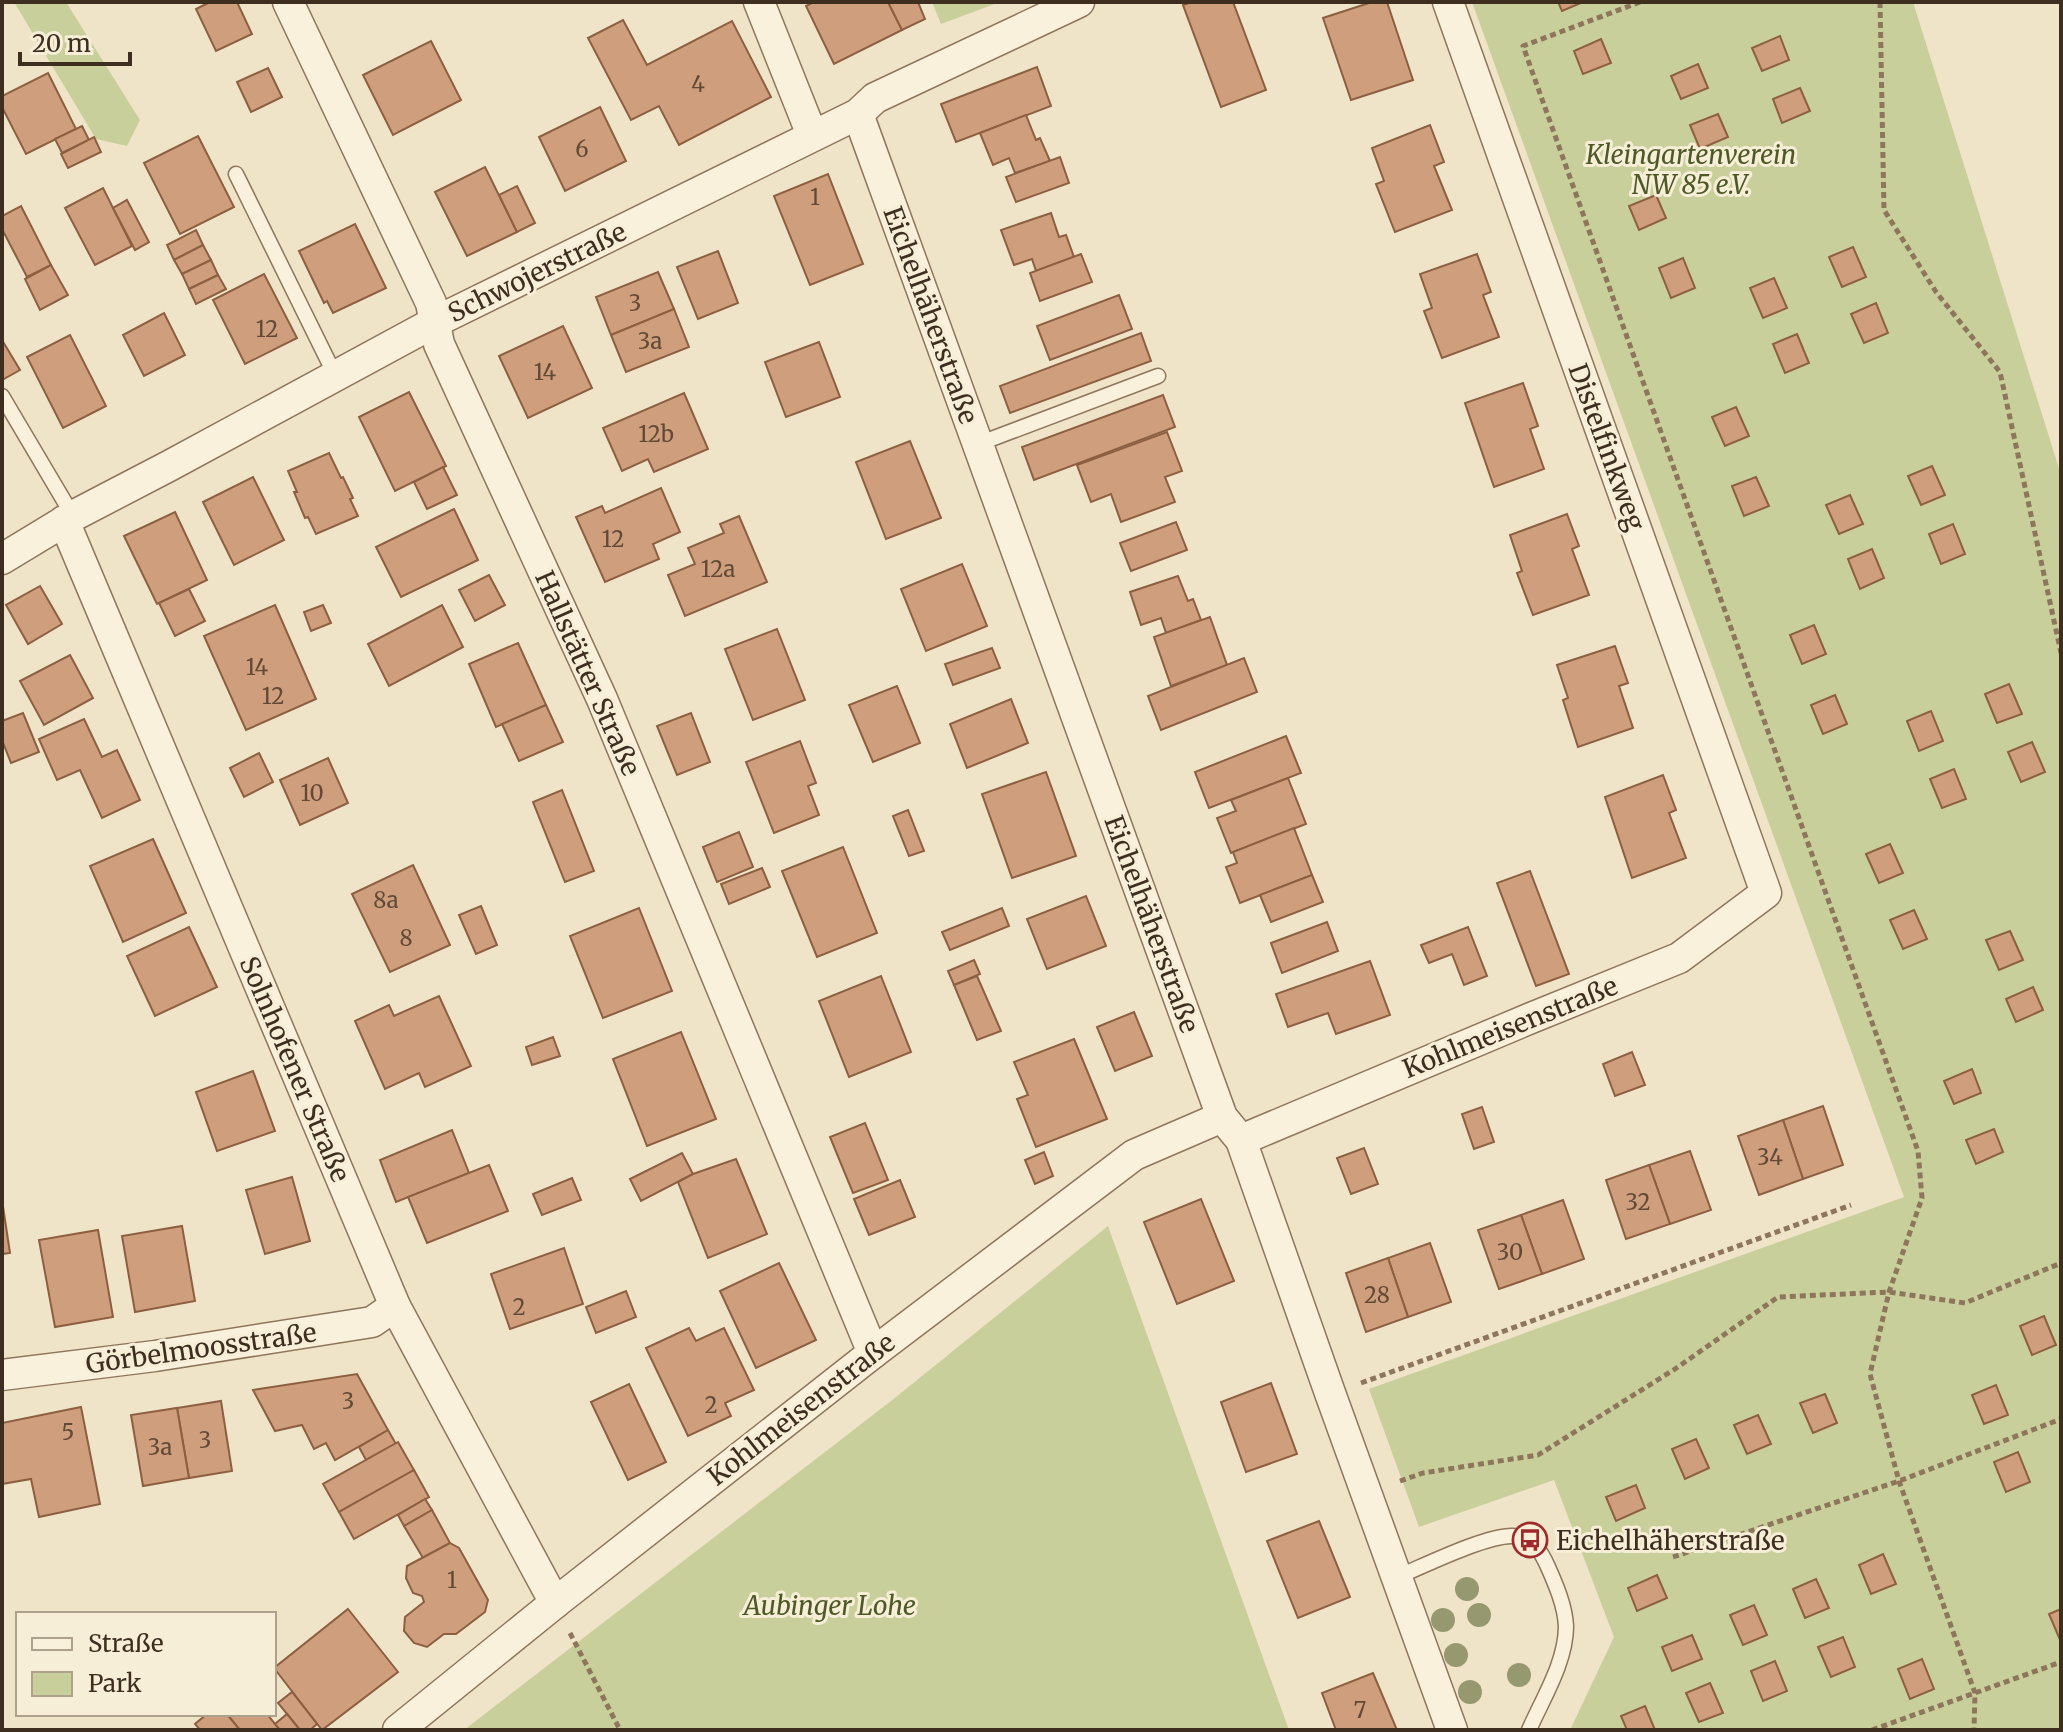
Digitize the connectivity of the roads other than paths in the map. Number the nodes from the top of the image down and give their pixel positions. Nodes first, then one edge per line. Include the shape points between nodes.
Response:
1 (288, 2) edge
2 (759, 2) edge
3 (1079, 2) edge
4 (1448, 2) edge
5 (858, 114) junction
6 (812, 135) junction
7 (236, 174) dead end
8 (435, 322) junction
9 (335, 375) junction
10 (1158, 376) dead end
11 (2, 396) edge
12 (978, 444) junction
13 (68, 518) junction
14 (2, 559) edge
15 (1766, 893) joint
16 (1231, 1128) junction
17 (395, 1306) junction
18 (873, 1353) junction
19 (2, 1375) edge
20 (1397, 1577) junction
21 (555, 1603) junction
22 (398, 1730) edge
23 (1452, 1730) edge
24 (1529, 1730) edge

1 - 8 street, Hallstätter Straße via 431,303
2 - 6 street
3 - 5 street, Schwojerstraße via 875,98
4 - 15 street, Distelfinkweg
5 - 6 street, Schwojerstraße
5 - 12 street, Eichelhäherstraße
6 - 8 street, Schwojerstraße
7 - 9 lane
8 - 9 street, Schwojerstraße
8 - 18 street, Hallstätter Straße via 439,344 602,699
9 - 13 street, Schwojerstraße
10 - 12 lane
11 - 13 lane
12 - 16 street, Eichelhäherstraße
13 - 14 street, Schwojerstraße
13 - 17 street, Solnhofener Straße
15 - 16 street, Kohlmeisenstraße via 1679,958 1474,1041
16 - 18 street, Kohlmeisenstraße via 1134,1155
16 - 20 street, Eichelhäherstraße
17 - 19 street, Görbelmoosstraße via 372,1322
17 - 21 street, Solnhofener Straße
18 - 21 street, Kohlmeisenstraße
20 - 23 street, Eichelhäherstraße
20 - 24 lane via 1501,1537 1530,1540 1538,1549 1552,1575 1566,1625 1562,1656
21 - 22 street, Kohlmeisenstraße

